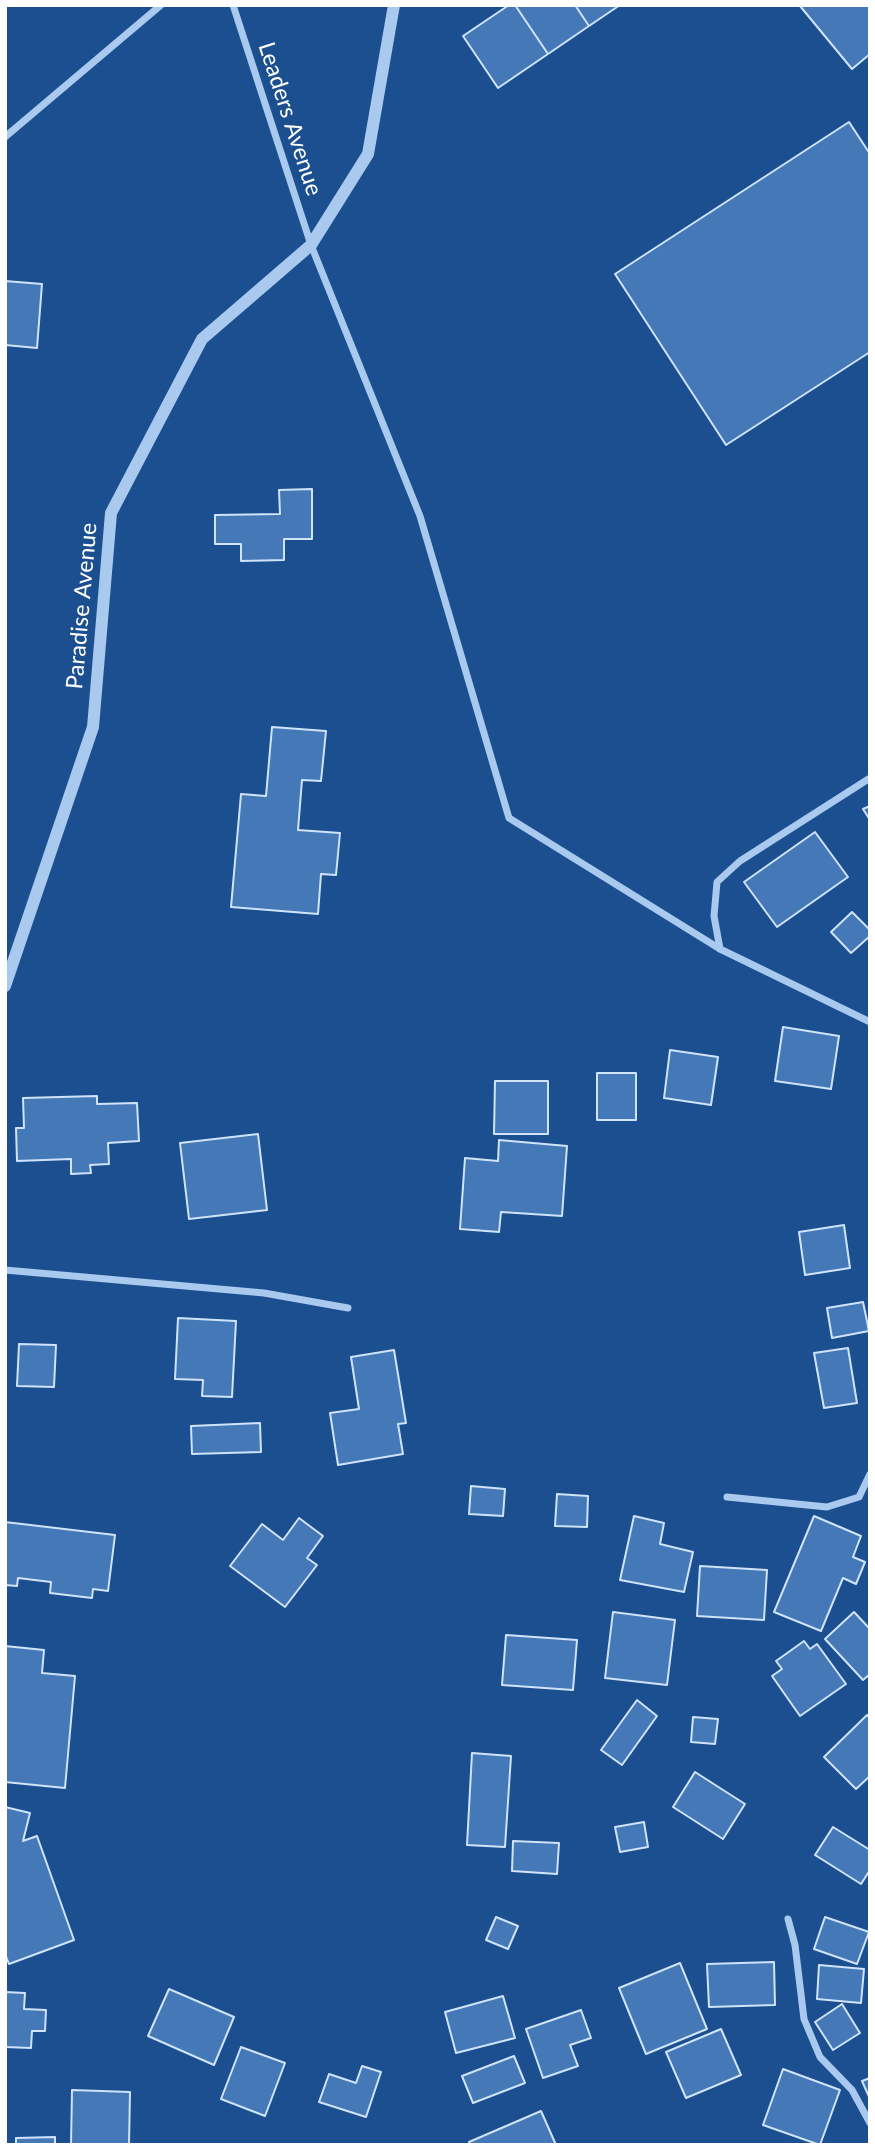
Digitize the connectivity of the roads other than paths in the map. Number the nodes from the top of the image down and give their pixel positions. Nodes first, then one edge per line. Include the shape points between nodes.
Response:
1 (161, 5) edge
2 (233, 5) edge
3 (394, 5) edge
4 (5, 136) edge
5 (311, 245) junction
6 (870, 778) edge
7 (720, 949) junction
8 (5, 986) edge
9 (870, 1022) edge
10 (5, 1270) edge
11 (348, 1308) dead end
12 (870, 1474) edge
13 (727, 1497) dead end
14 (788, 1919) dead end
15 (870, 2123) edge

1 - 4 street
2 - 5 street, Leaders Avenue
3 - 5 street, Paradise Avenue via 368,154
5 - 7 street, Leaders Avenue via 420,516 509,818
5 - 8 street, Paradise Avenue via 202,339 111,513 93,727
6 - 7 street via 740,861 717,882 714,916
7 - 9 street, Leaders Avenue
10 - 11 street via 264,1293
12 - 13 street via 859,1497 827,1507
14 - 15 street via 804,2019 820,2057 852,2090

